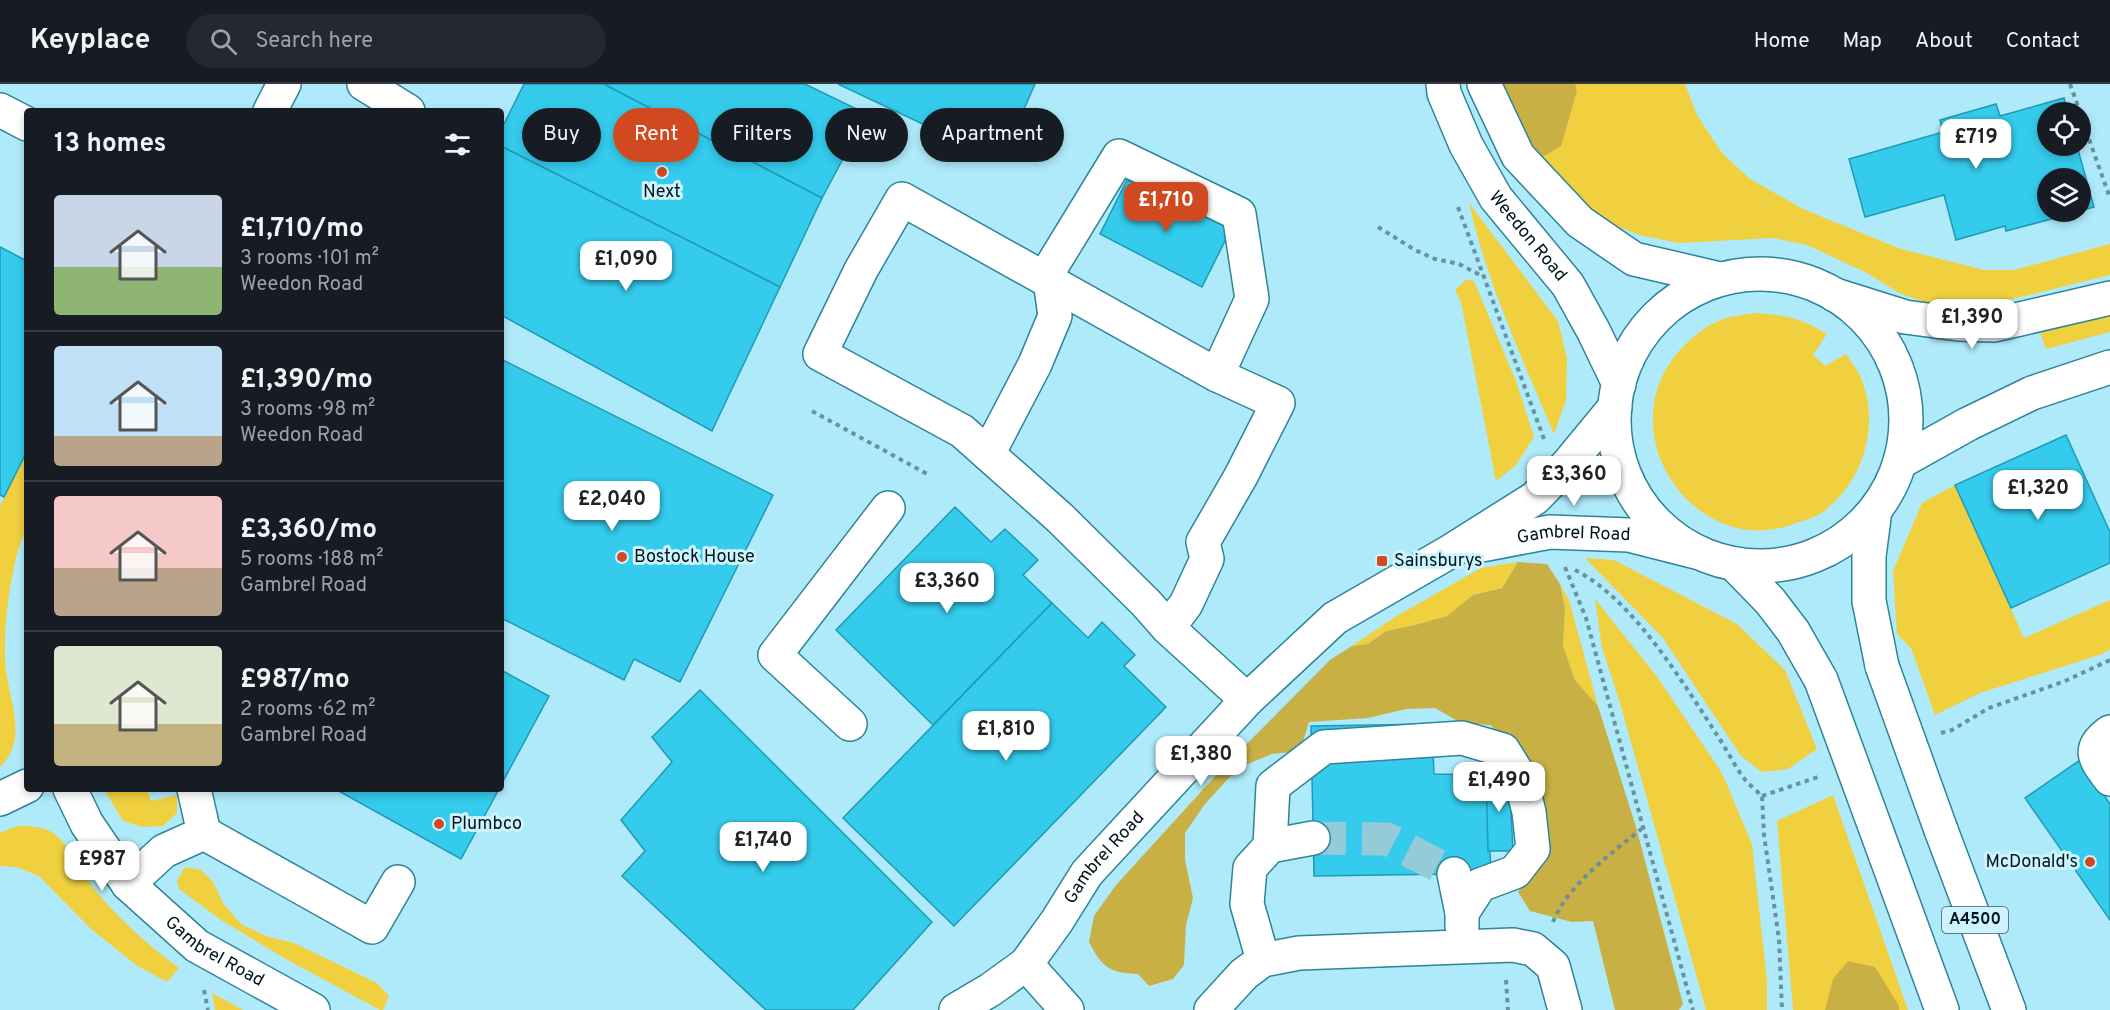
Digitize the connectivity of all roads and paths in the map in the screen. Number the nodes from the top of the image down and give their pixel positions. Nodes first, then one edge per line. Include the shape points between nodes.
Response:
1 (284, 84) edge
2 (364, 84) edge
3 (1443, 84) edge
4 (1484, 84) edge
5 (2070, 84) edge
6 (2076, 102) edge
7 (272, 108) edge
8 (403, 108) edge
9 (0, 110) edge
10 (24, 122) edge
11 (2091, 144) edge
12 (2110, 198) edge
13 (1456, 199) dead end
14 (1377, 227) dead end
15 (1483, 276) junction
16 (1048, 279) junction
17 (1720, 279) junction
18 (1835, 295) junction
19 (2110, 298) edge
20 (2110, 367) edge
21 (1217, 375) junction
22 (1617, 396) junction
23 (812, 411) dead end
24 (1540, 447) dead end
25 (994, 460) junction
26 (1900, 462) junction
27 (928, 476) dead end
28 (888, 508) dead end
29 (1875, 510) junction
30 (1451, 551) junction
31 (1696, 552) junction
32 (1734, 564) junction
33 (1168, 627) junction
34 (2110, 660) edge
35 (1247, 700) junction
36 (850, 724) dead end
37 (1952, 730) dead end
38 (2107, 736) edge
39 (2110, 779) edge
40 (1806, 781) dead end
41 (24, 787) edge
42 (71, 792) edge
43 (195, 792) edge
44 (1762, 796) junction
45 (0, 799) edge
46 (1644, 827) junction
47 (204, 832) junction
48 (1313, 838) tunnel mouth
49 (1270, 846) junction
50 (1454, 874) dead end
51 (398, 882) dead end
52 (128, 884) junction
53 (1462, 913) junction
54 (1462, 947) junction
55 (1533, 949) junction
56 (1263, 960) junction
57 (1026, 964) junction
58 (313, 1010) edge
59 (956, 1010) edge
60 (1067, 1010) edge
61 (1211, 1010) edge
62 (1565, 1010) edge
63 (1693, 1010) edge
64 (1782, 1010) edge
65 (1942, 1010) edge
66 (2009, 1010) edge

1 - 7 main road
2 - 8 main road
3 - 22 main road, Weedon Road via 1466,145 1496,198 1568,285 1594,332
4 - 17 main road via 1518,156 1580,222 1634,259
5 - 6 path
9 - 10 main road
11 - 12 path
13 - 15 path
14 - 15 path via 1415,250
15 - 24 path via 1545,440
16 - 21 main road
16 - 21 main road via 1119,156 1239,214 1252,299
16 - 25 main road via 1055,316
16 - 25 main road via 902,200 861,270 820,354 962,431
17 - 18 main road via 1779,275 1808,282
17 - 22 main road via 1692,291 1652,322 1629,356
18 - 19 main road via 1905,316 1958,324 1994,324
18 - 26 main road via 1860,314 1881,338 1896,367 1904,398 1906,430
20 - 26 main road via 2032,393
21 - 33 main road via 1278,403 1203,542 1207,559 1186,604
22 - 30 main road, Gambrel Road via 1568,464 1535,498
22 - 31 main road via 1615,442 1625,476 1642,507 1667,532
23 - 27 path
25 - 33 main road via 1060,518
26 - 29 main road
28 - 36 main road via 775,655
29 - 32 main road via 1857,530 1812,557 1786,564
29 - 66 main road, A4500, bridge via 1869,601 1882,666
30 - 31 main road, Gambrel Road via 1550,531 1629,535
30 - 35 main road, Gambrel Road via 1335,618
31 - 32 main road
32 - 65 main road, A4500, bridge via 1793,631 1821,680
33 - 35 main road
34 - 37 path via 1989,708
35 - 57 main road, Gambrel Road via 1087,873
38 - 39 main road via 2096,744 2094,751
40 - 44 path
41 - 45 main road
42 - 52 main road, Gambrel Road via 87,824
43 - 47 main road
44 - 46 path via 1743,777 1641,627 1610,594 1564,564 1586,618
44 - 64 path via 1779,939
46 - 55 path via 1577,885 1558,910 1550,932
46 - 63 path
47 - 51 main road via 372,927
47 - 52 main road via 164,851
48 - 49 main road
49 - 53 main road via 1273,786 1324,747 1462,738 1503,750 1520,777 1533,849 1515,872 1480,885
49 - 56 main road via 1250,868 1247,904
50 - 53 main road
52 - 58 main road, Gambrel Road via 197,946
53 - 54 main road
54 - 55 main road via 1513,945
54 - 56 main road via 1299,953
55 - 62 main road via 1553,966
56 - 61 main road via 1244,974
57 - 59 main road, Gambrel Road
57 - 60 main road

